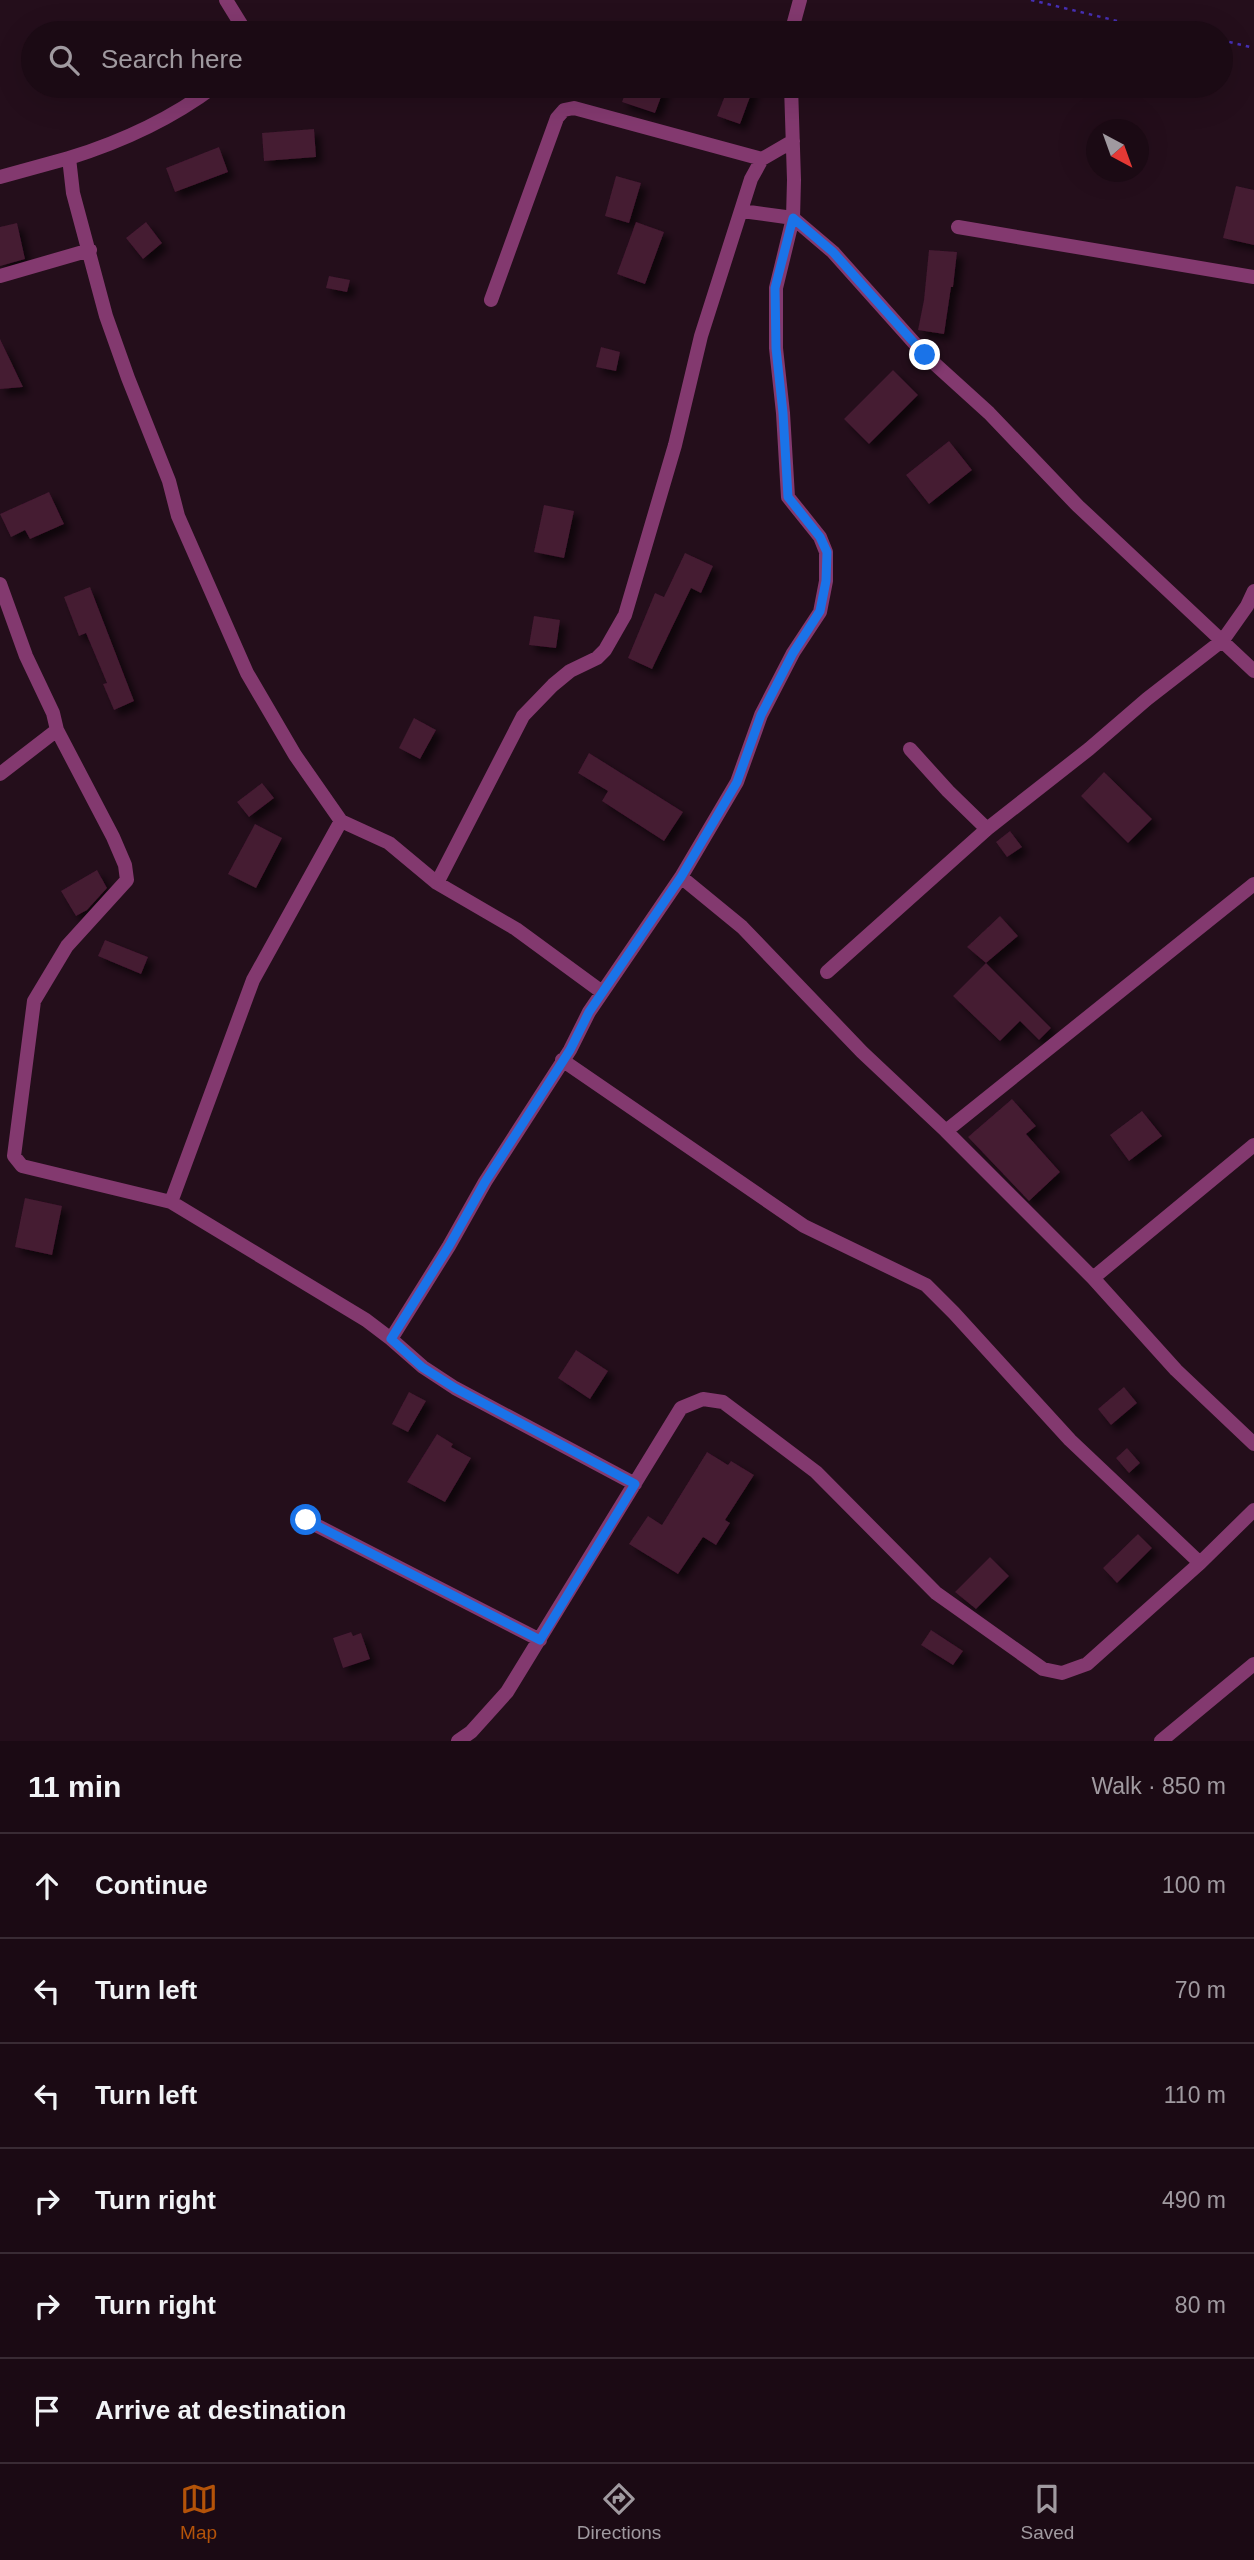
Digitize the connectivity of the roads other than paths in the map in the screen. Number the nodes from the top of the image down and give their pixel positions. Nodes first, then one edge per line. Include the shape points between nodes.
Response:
1 (226, 0) edge
2 (800, 0) edge
3 (239, 21) edge
4 (794, 21) edge
5 (198, 98) edge
6 (791, 98) edge
7 (793, 141) junction
8 (69, 158) junction
9 (762, 159) junction
10 (0, 177) edge
11 (743, 211) junction
12 (793, 218) junction
13 (958, 227) dead end
14 (90, 250) junction
15 (0, 276) edge
16 (1254, 277) edge
17 (491, 300) dead end
18 (0, 584) edge
19 (1254, 591) edge
20 (1223, 640) junction
21 (1254, 671) edge
22 (57, 730) junction
23 (909, 749) dead end
24 (0, 774) edge
25 (341, 821) junction
26 (987, 829) junction
27 (681, 877) junction
28 (438, 883) junction
29 (1254, 884) edge
30 (827, 972) dead end
31 (602, 992) junction
32 (562, 1060) junction
33 (946, 1131) junction
34 (1254, 1145) edge
35 (171, 1202) junction
36 (1093, 1278) junction
37 (391, 1339) junction
38 (1254, 1444) edge
39 (635, 1484) junction
40 (1254, 1510) edge
41 (306, 1520) dead end
42 (1200, 1563) junction
43 (540, 1640) junction
44 (1254, 1664) edge
45 (458, 1741) edge
46 (1161, 1741) edge

1 - 3 street
2 - 4 street
5 - 8 street via 141,132
6 - 7 street
7 - 9 street
7 - 12 street
8 - 10 street
8 - 14 street via 73,193
9 - 11 street
9 - 17 street via 574,108 564,110 557,118
11 - 12 street
11 - 28 street via 701,336 675,445 625,615 605,650 570,671 523,716
12 - 20 street via 833,252 925,355 989,413 1078,506
12 - 27 street via 774,307 787,489 791,503 824,545 826,581 820,611 761,715 737,782
13 - 16 street
14 - 15 street
14 - 25 street via 106,316 193,552 247,673
18 - 22 street
19 - 20 street
20 - 21 street
20 - 26 street
22 - 24 street
22 - 35 street via 113,837 127,880 67,946 34,1000 14,1157 22,1166
23 - 26 street
25 - 28 street via 388,844
25 - 35 street via 253,980
26 - 30 street
27 - 31 street
27 - 33 street via 742,927 862,1052
28 - 31 street via 516,929
29 - 33 street
31 - 32 street
32 - 37 street
32 - 42 street via 804,1226 926,1285 1070,1440
33 - 36 street
34 - 36 street
35 - 37 street
36 - 38 street via 1176,1370
37 - 39 street via 455,1388
39 - 42 street via 681,1408 703,1399 723,1402 816,1472 936,1593 1043,1669 1062,1673 1087,1664
39 - 43 street
40 - 42 street
41 - 43 street
43 - 45 street via 508,1692
44 - 46 street

